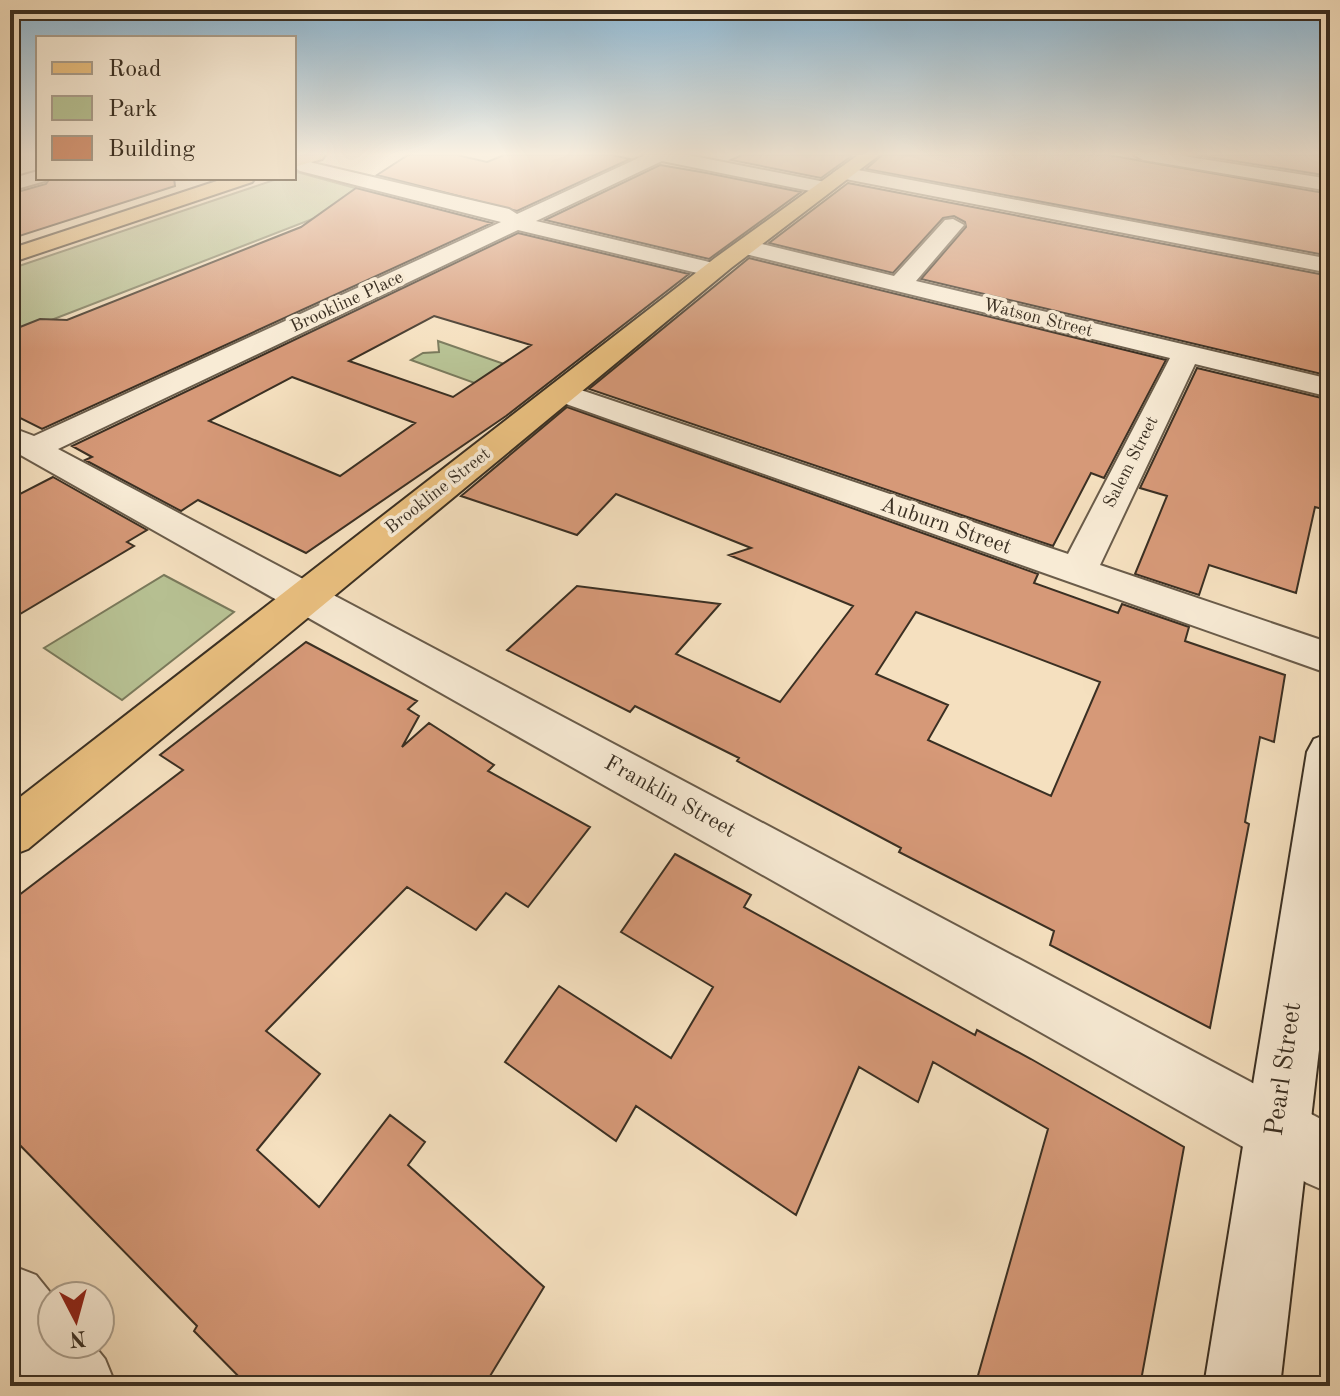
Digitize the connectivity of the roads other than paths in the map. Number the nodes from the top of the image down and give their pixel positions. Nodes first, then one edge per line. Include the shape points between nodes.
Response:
1 (118, 220) edge
2 (512, 220) edge
3 (522, 220) edge
4 (781, 220) edge
5 (1066, 220) edge
6 (516, 223) junction
7 (953, 225) dead end
8 (745, 247) junction
9 (10, 256) edge
10 (1330, 266) edge
11 (714, 270) junction
12 (899, 285) junction
13 (1186, 354) junction
14 (1330, 388) edge
15 (562, 393) junction
16 (22, 442) edge
17 (1078, 571) junction
18 (303, 596) junction
19 (1330, 659) edge
20 (1330, 752) edge
21 (10, 834) edge
22 (1303, 1145) edge
23 (10, 1301) edge
24 (78, 1386) edge
25 (1242, 1386) edge

1 - 9 main road
2 - 6 street
3 - 6 street, Brookline Place
4 - 8 main road, Brookline Street
5 - 10 street
6 - 11 street
6 - 16 street, Brookline Place
7 - 12 street
8 - 11 main road, Brookline Street
8 - 12 street, Watson Street
11 - 15 main road, Brookline Street
12 - 13 street, Watson Street
13 - 14 street, Watson Street
13 - 17 street, Salem Street
15 - 17 street, Auburn Street
15 - 18 main road, Brookline Street
16 - 18 street, Franklin Street
17 - 19 street, Auburn Street
18 - 21 main road, Brookline Street
18 - 22 street, Franklin Street
20 - 22 street, Pearl Street
22 - 25 street, Pearl Street
23 - 24 street

